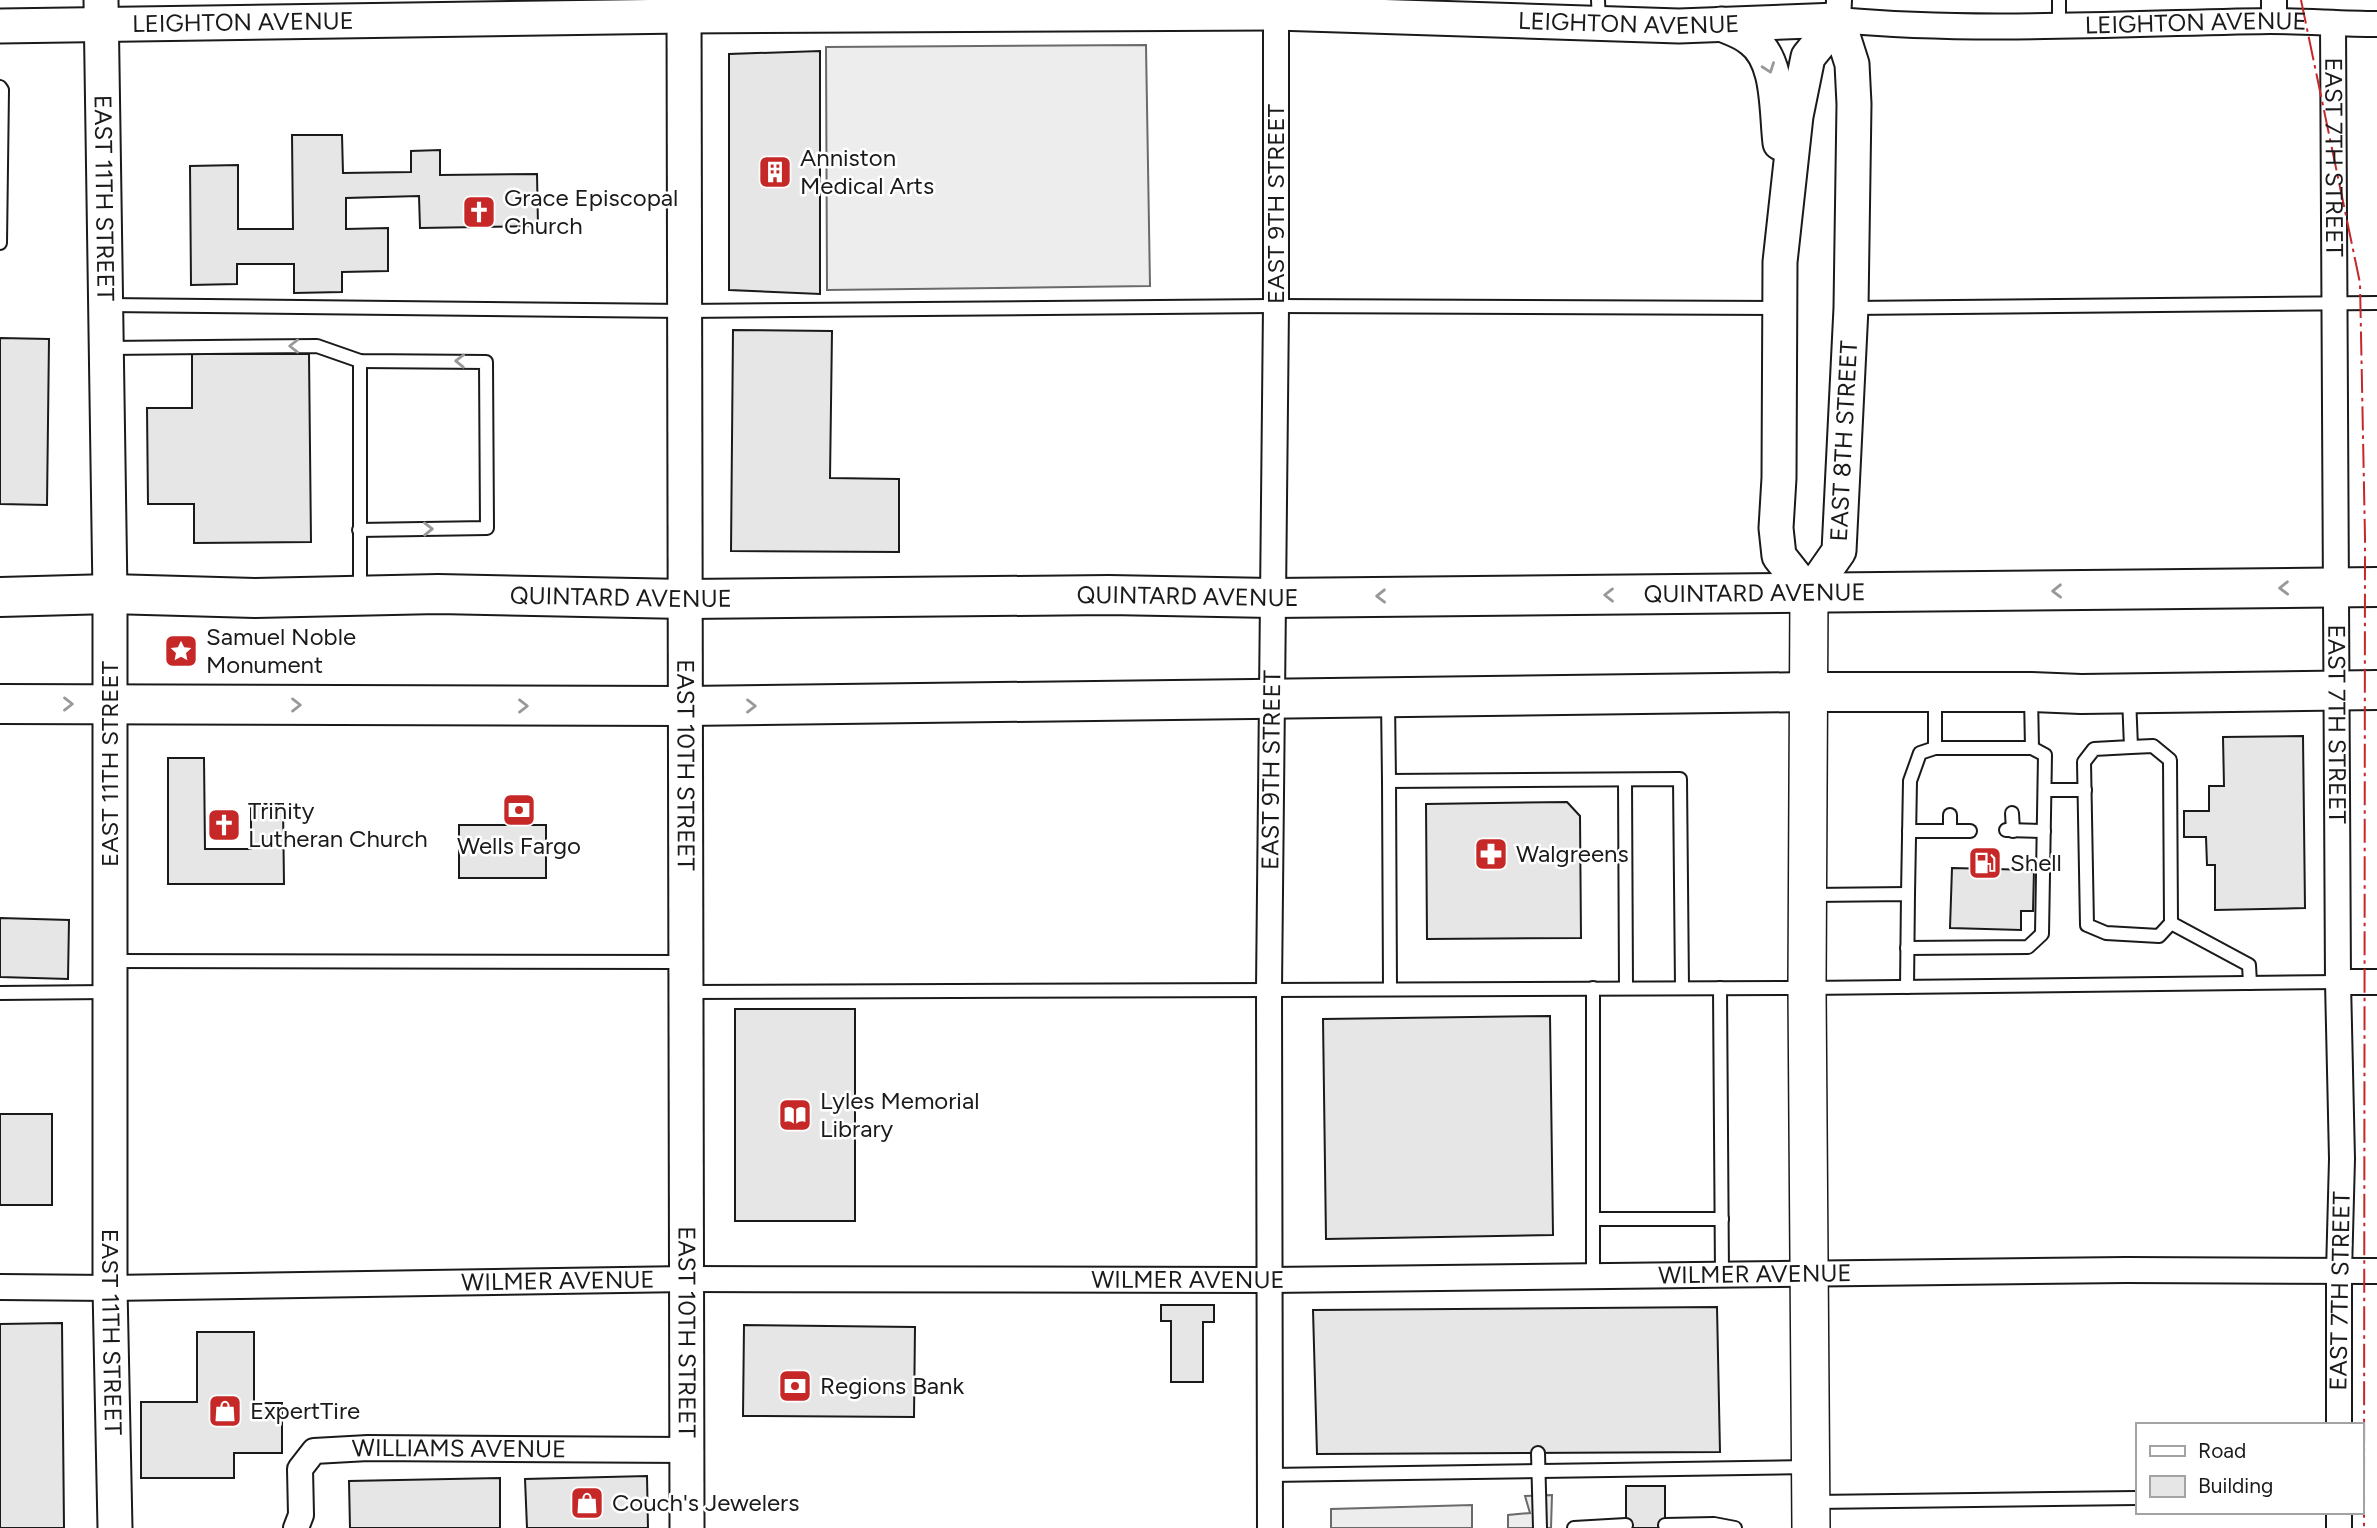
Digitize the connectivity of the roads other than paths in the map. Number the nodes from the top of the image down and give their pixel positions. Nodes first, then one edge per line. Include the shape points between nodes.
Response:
1 (2059, 0) edge
2 (684, 8) edge
3 (1838, 10) edge
4 (2274, 11) edge
5 (101, 12) edge
6 (1599, 12) edge
7 (1276, 13) junction
8 (1721, 24) junction
9 (2333, 24) junction
10 (2377, 24) edge
11 (0, 26) edge
12 (2059, 27) junction
13 (0, 87) edge
14 (1786, 206) junction
15 (0, 243) edge
16 (2334, 303) junction
17 (2377, 303) edge
18 (107, 305) junction
19 (1276, 306) junction
20 (1780, 308) junction
21 (1851, 308) junction
22 (685, 311) junction
23 (107, 348) junction
24 (360, 360) junction
25 (359, 530) junction
26 (2336, 587) junction
27 (2377, 587) edge
28 (110, 594) junction
29 (1809, 594) junction
30 (360, 595) junction
31 (0, 597) edge
32 (1273, 598) junction
33 (685, 599) junction
34 (2337, 690) junction
35 (2377, 690) edge
36 (1809, 692) junction
37 (2031, 692) junction
38 (1936, 693) junction
39 (2129, 694) junction
40 (1271, 698) junction
41 (1388, 698) junction
42 (0, 704) edge
43 (110, 705) junction
44 (686, 706) junction
45 (2131, 747) junction
46 (1935, 748) junction
47 (2032, 748) junction
48 (1625, 780) junction
49 (1389, 781) junction
50 (2045, 790) junction
51 (2085, 790) junction
52 (2012, 813) dead end
53 (1950, 815) dead end
54 (1909, 831) junction
55 (1950, 831) junction
56 (1970, 831) dead end
57 (2044, 831) junction
58 (1908, 894) junction
59 (1807, 895) junction
60 (2171, 923) junction
61 (1907, 948) junction
62 (111, 976) junction
63 (686, 977) junction
64 (2338, 982) junction
65 (2377, 982) edge
66 (2250, 983) junction
67 (1907, 987) junction
68 (1593, 988) junction
69 (1626, 988) junction
70 (1682, 988) junction
71 (1720, 988) junction
72 (1807, 988) junction
73 (1269, 989) junction
74 (1390, 989) junction
75 (0, 993) edge
76 (1593, 1219) junction
77 (1722, 1219) junction
78 (2377, 1271) edge
79 (2339, 1272) junction
80 (1810, 1274) junction
81 (1722, 1275) junction
82 (1593, 1276) junction
83 (687, 1279) junction
84 (1270, 1280) junction
85 (0, 1287) edge
86 (110, 1288) junction
87 (2339, 1423) edge
88 (687, 1450) junction
89 (1538, 1453) dead end
90 (1538, 1471) junction
91 (1270, 1475) junction
92 (2136, 1498) edge
93 (1811, 1499) edge
94 (1626, 1525) dead end
95 (1665, 1525) dead end
96 (116, 1528) edge
97 (296, 1528) edge
98 (687, 1528) edge
99 (1270, 1528) edge
100 (1540, 1528) edge
101 (1574, 1528) edge
102 (1735, 1528) edge

1 - 12 lane
2 - 5 street, LEIGHTON AVENUE
2 - 7 street, LEIGHTON AVENUE
2 - 22 street, EAST 10TH STREET
3 - 8 street, LEIGHTON AVENUE
3 - 12 street, LEIGHTON AVENUE via 1908,27
3 - 14 street via 1808,57
3 - 21 street, EAST 8TH STREET via 1852,64 1854,104
4 - 9 street, LEIGHTON AVENUE
4 - 12 street, LEIGHTON AVENUE
5 - 11 street, LEIGHTON AVENUE
5 - 18 street, EAST 11TH STREET
6 - 7 street, LEIGHTON AVENUE
6 - 8 street, LEIGHTON AVENUE via 1679,26
7 - 19 street, EAST 9TH STREET
8 -> 14 street via 1752,39 1770,68
9 - 10 street, LEIGHTON AVENUE
9 - 16 street, EAST 7TH STREET
13 - 15 lane
14 - 20 street
16 - 17 lane
16 - 21 lane
16 - 26 street, EAST 7TH STREET
18 - 22 lane
18 - 23 street, EAST 11TH STREET
19 - 20 lane
19 - 22 lane
19 - 32 street, EAST 9TH STREET
20 - 29 street via 1776,528 1779,556
21 - 29 street, EAST 8TH STREET via 1839,551
22 - 33 street, EAST 10TH STREET
24 -> 23 lane via 317,346
23 - 28 street, EAST 11TH STREET
24 - 25 lane
25 -> 24 lane via 487,528 486,362
25 - 30 lane
26 - 27 highway, QUINTARD AVENUE
26 -> 29 highway, QUINTARD AVENUE
26 - 34 street, EAST 7TH STREET
28 - 30 highway, QUINTARD AVENUE
28 - 31 highway, QUINTARD AVENUE
28 - 43 street, EAST 11TH STREET
29 -> 32 highway, QUINTARD AVENUE
29 - 36 main road
30 - 33 highway, QUINTARD AVENUE
32 - 33 highway, QUINTARD AVENUE
32 - 40 street, EAST 9TH STREET
33 - 44 street, EAST 10TH STREET
34 - 35 highway
34 - 39 highway
34 - 64 street, EAST 7TH STREET
36 - 38 highway
36 - 41 highway
36 - 59 main road
37 - 38 highway
37 - 39 highway
37 - 47 lane
38 - 46 lane
39 - 45 lane
40 - 41 highway
44 -> 40 highway
40 - 73 street, EAST 9TH STREET
41 - 49 lane
42 -> 43 highway
43 -> 44 highway
43 - 62 street, EAST 11TH STREET
44 - 63 street, EAST 10TH STREET
45 - 51 lane via 2094,749 2084,762
45 - 60 lane via 2153,746 2169,760
46 - 47 lane via 2012,752
46 - 54 lane via 1920,753 1910,780
47 - 50 lane via 2045,755
48 - 49 lane
48 - 69 lane
48 - 70 lane via 1680,779
49 - 74 lane
50 - 51 lane
50 - 57 lane
51 - 60 lane via 2087,925 2106,933 2159,936
52 - 57 lane via 2009,831
53 - 55 lane
54 - 55 lane
54 - 58 lane
55 - 56 lane
57 - 61 lane via 2042,934 2028,947
58 - 59 lane
58 - 61 lane
59 - 72 main road
60 - 66 lane via 2249,965
61 - 67 lane
62 - 63 lane
62 - 75 lane
62 - 86 street, EAST 11TH STREET
63 - 73 lane
63 - 83 street, EAST 10TH STREET
64 - 65 street
64 - 66 lane
64 - 79 street, EAST 7TH STREET
66 - 67 lane
67 - 72 lane
68 - 69 lane
68 - 74 lane
68 - 76 lane
69 - 70 lane
70 - 71 lane
71 - 72 lane
71 - 77 lane
72 - 80 main road
73 - 74 lane
73 - 84 street, EAST 9TH STREET
76 - 77 lane
76 - 82 lane
77 - 81 lane
78 - 79 street, WILMER AVENUE
79 - 80 street, WILMER AVENUE
79 - 87 street, EAST 7TH STREET
80 - 81 street, WILMER AVENUE
80 - 93 main road
81 - 82 street, WILMER AVENUE
82 - 84 street, WILMER AVENUE
83 - 84 street, WILMER AVENUE
83 - 86 street, WILMER AVENUE
83 - 88 street, EAST 10TH STREET
84 - 91 street, EAST 9TH STREET
85 - 86 street, WILMER AVENUE
86 - 96 street, EAST 11TH STREET
88 - 97 street, WILLIAMS AVENUE via 314,1451 300,1469 301,1515
88 - 98 street, EAST 10TH STREET
89 - 90 lane
90 - 91 lane
90 - 93 lane
90 - 100 lane
91 - 99 street, EAST 9TH STREET
92 - 93 lane
94 - 101 lane
95 - 102 lane

